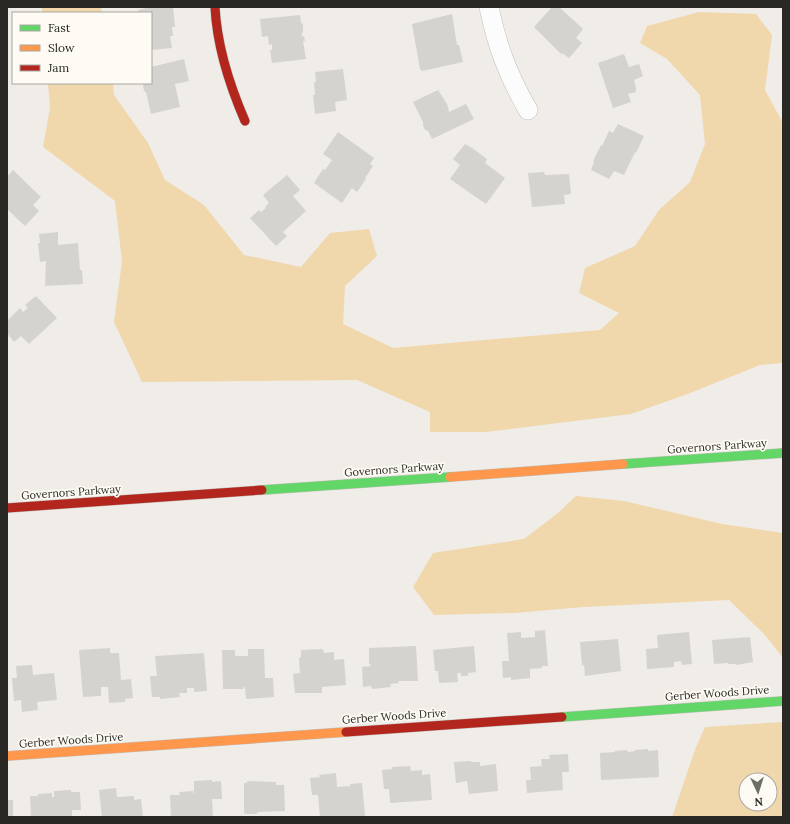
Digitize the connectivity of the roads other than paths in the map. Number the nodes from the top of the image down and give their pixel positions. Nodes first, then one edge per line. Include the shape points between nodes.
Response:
1 (215, 7) edge
2 (489, 7) edge
3 (528, 110) dead end
4 (245, 121) dead end
5 (783, 453) edge
6 (7, 508) edge
7 (783, 700) edge
8 (7, 756) edge

1 - 4 street via 224,68
2 - 3 street via 502,58
5 - 6 street, Governors Parkway
7 - 8 street, Gerber Woods Drive

